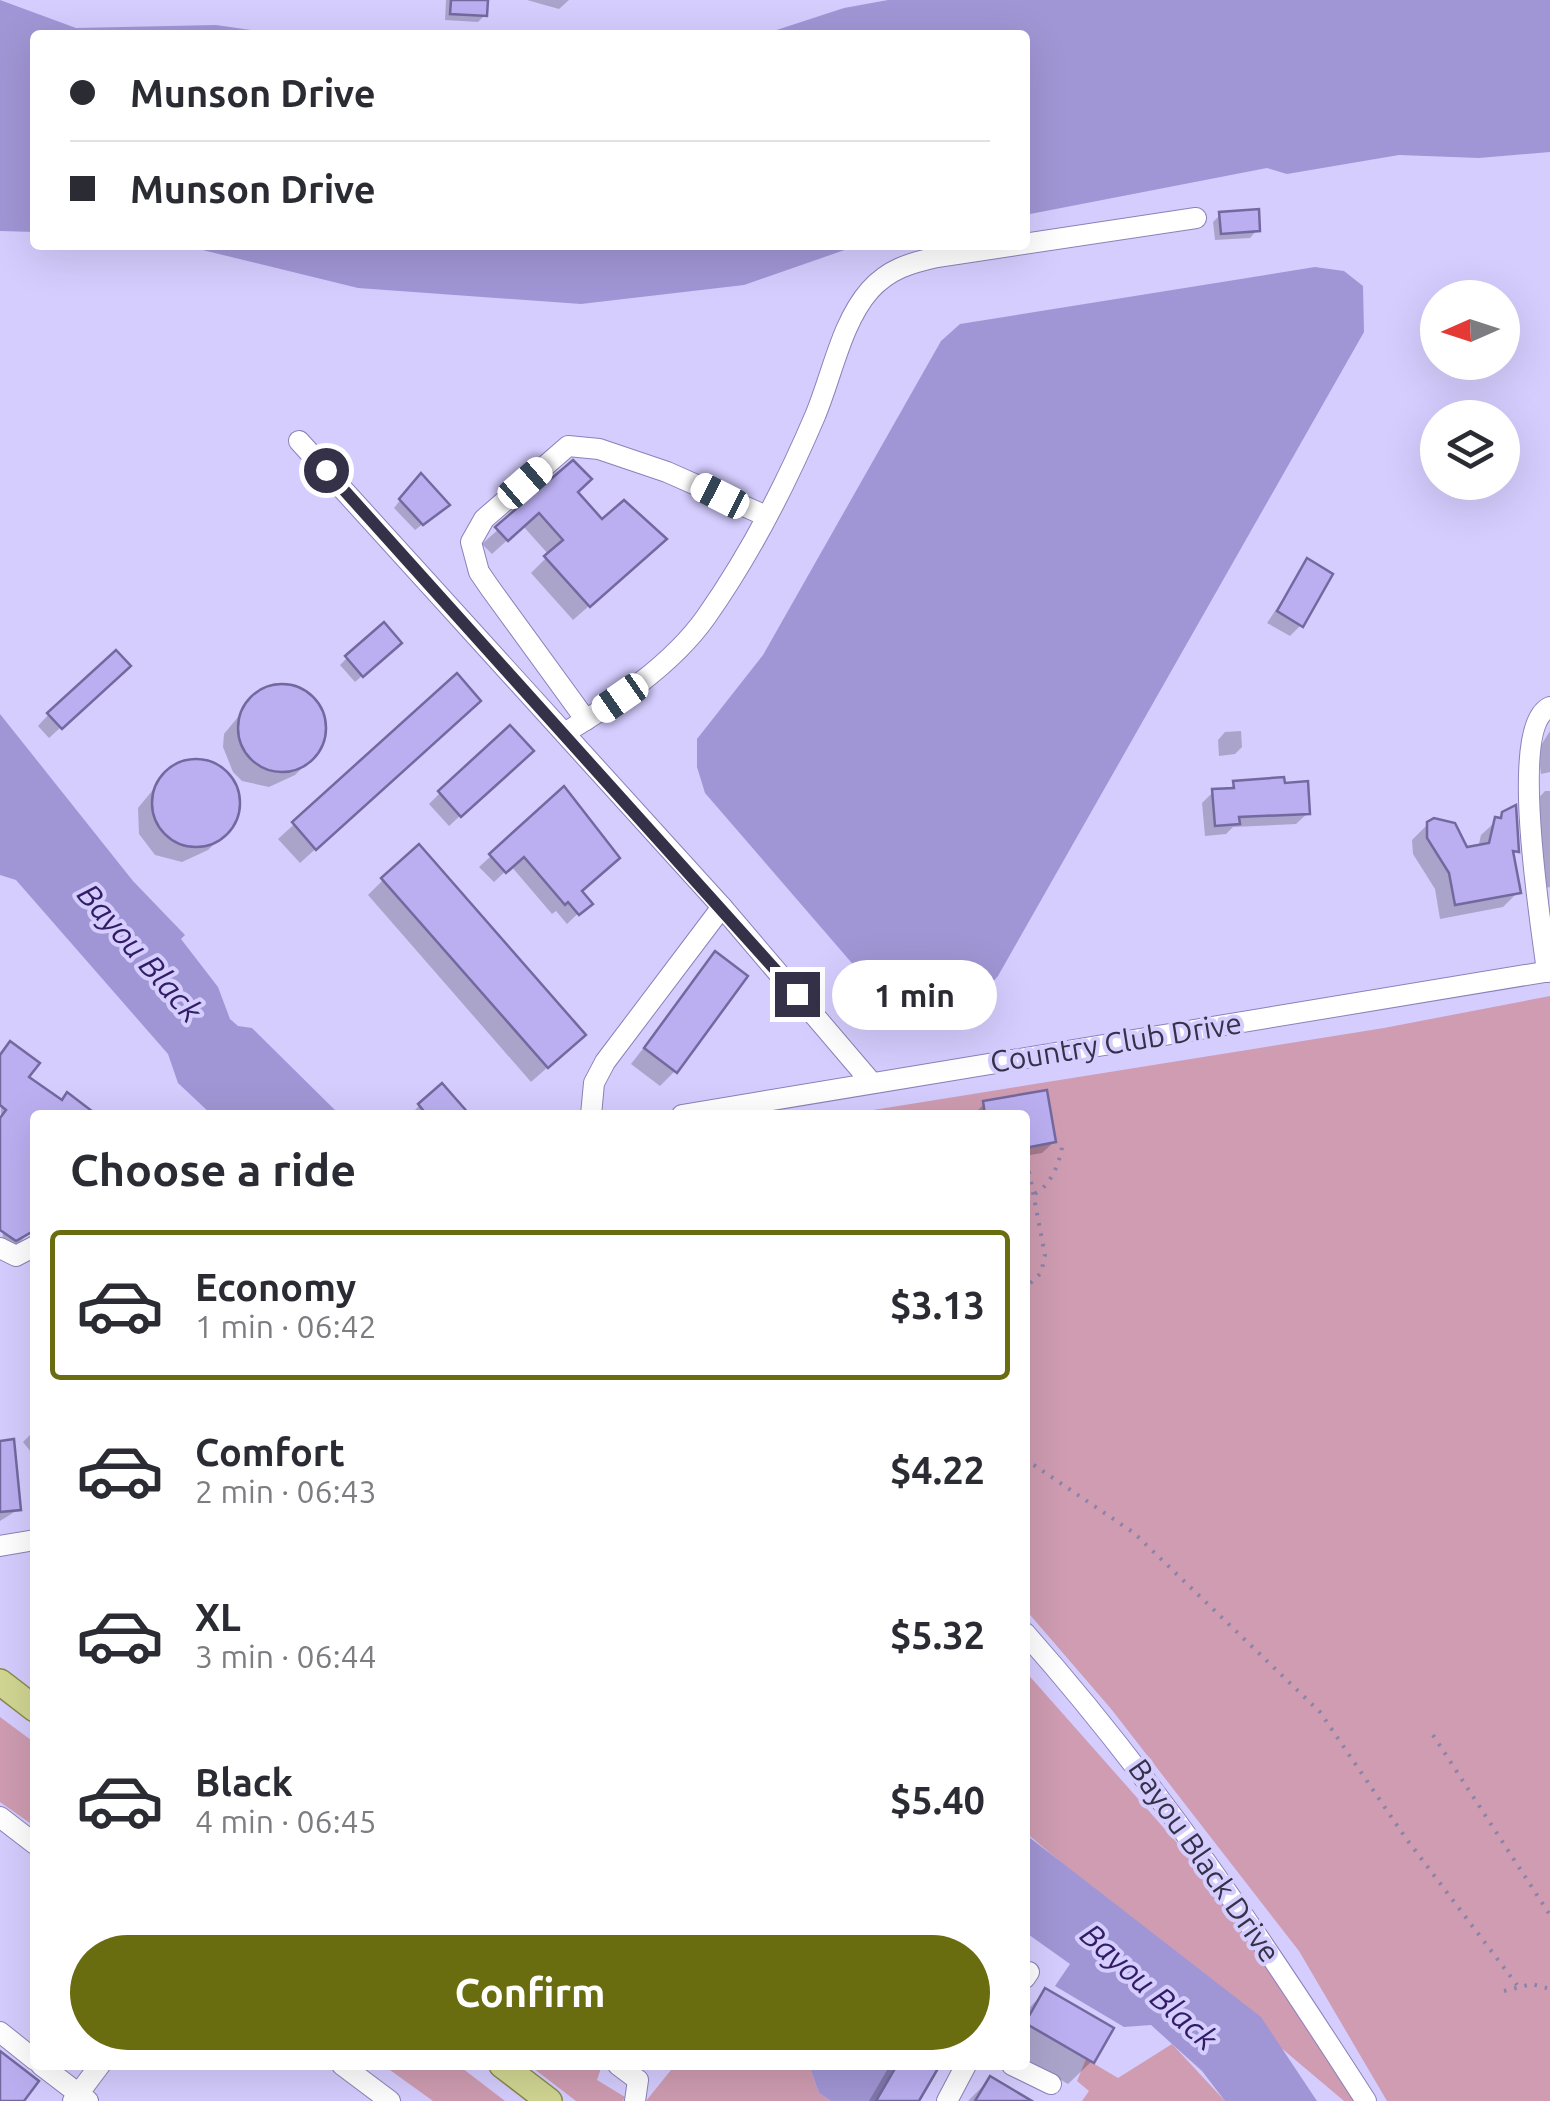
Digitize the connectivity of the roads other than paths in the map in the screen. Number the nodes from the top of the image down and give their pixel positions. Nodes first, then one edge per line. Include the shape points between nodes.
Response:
1 (1196, 218) dead end
2 (1030, 244) edge
3 (989, 250) edge
4 (299, 440) dead end
5 (764, 515) junction
6 (1550, 708) edge
7 (586, 720) junction
8 (566, 732) junction
9 (722, 907) junction
10 (1549, 972) edge
11 (872, 1082) junction
12 (591, 1110) edge
13 (711, 1110) edge
14 (0, 1248) edge
15 (30, 1249) edge
16 (30, 1541) edge
17 (0, 1546) edge
18 (1030, 1640) edge
19 (0, 1682) edge
20 (30, 1705) edge
21 (0, 1817) edge
22 (30, 1836) edge
23 (0, 2032) edge
24 (30, 2054) edge
25 (50, 2070) edge
26 (97, 2070) edge
27 (349, 2070) edge
28 (509, 2070) edge
29 (625, 2070) edge
30 (963, 2070) edge
31 (1022, 2070) edge
32 (1051, 2084) dead end
33 (80, 2099) edge
34 (390, 2101) edge
35 (549, 2101) edge
36 (636, 2101) edge
37 (947, 2101) edge
38 (1366, 2101) edge

1 - 2 street
3 - 5 street via 894,270 867,294
4 - 8 street
5 - 7 street via 704,621 639,684
5 - 7 street via 667,472 579,445 561,449 484,518 471,542 480,572
6 - 10 street via 1536,720 1526,776
7 - 8 street
8 - 9 street
9 - 11 street
9 - 12 street via 605,1062
10 - 11 street, Country Club Drive
11 - 13 street, Country Club Drive
14 - 15 street via 16,1256
16 - 17 street
18 - 38 street, Bayou Black Drive via 1152,1782
19 - 20 main road
21 - 22 street
23 - 24 street
25 - 33 street
26 - 33 street
27 - 34 street
28 - 35 main road
29 - 36 street via 638,2080
30 - 37 street
31 - 32 street

